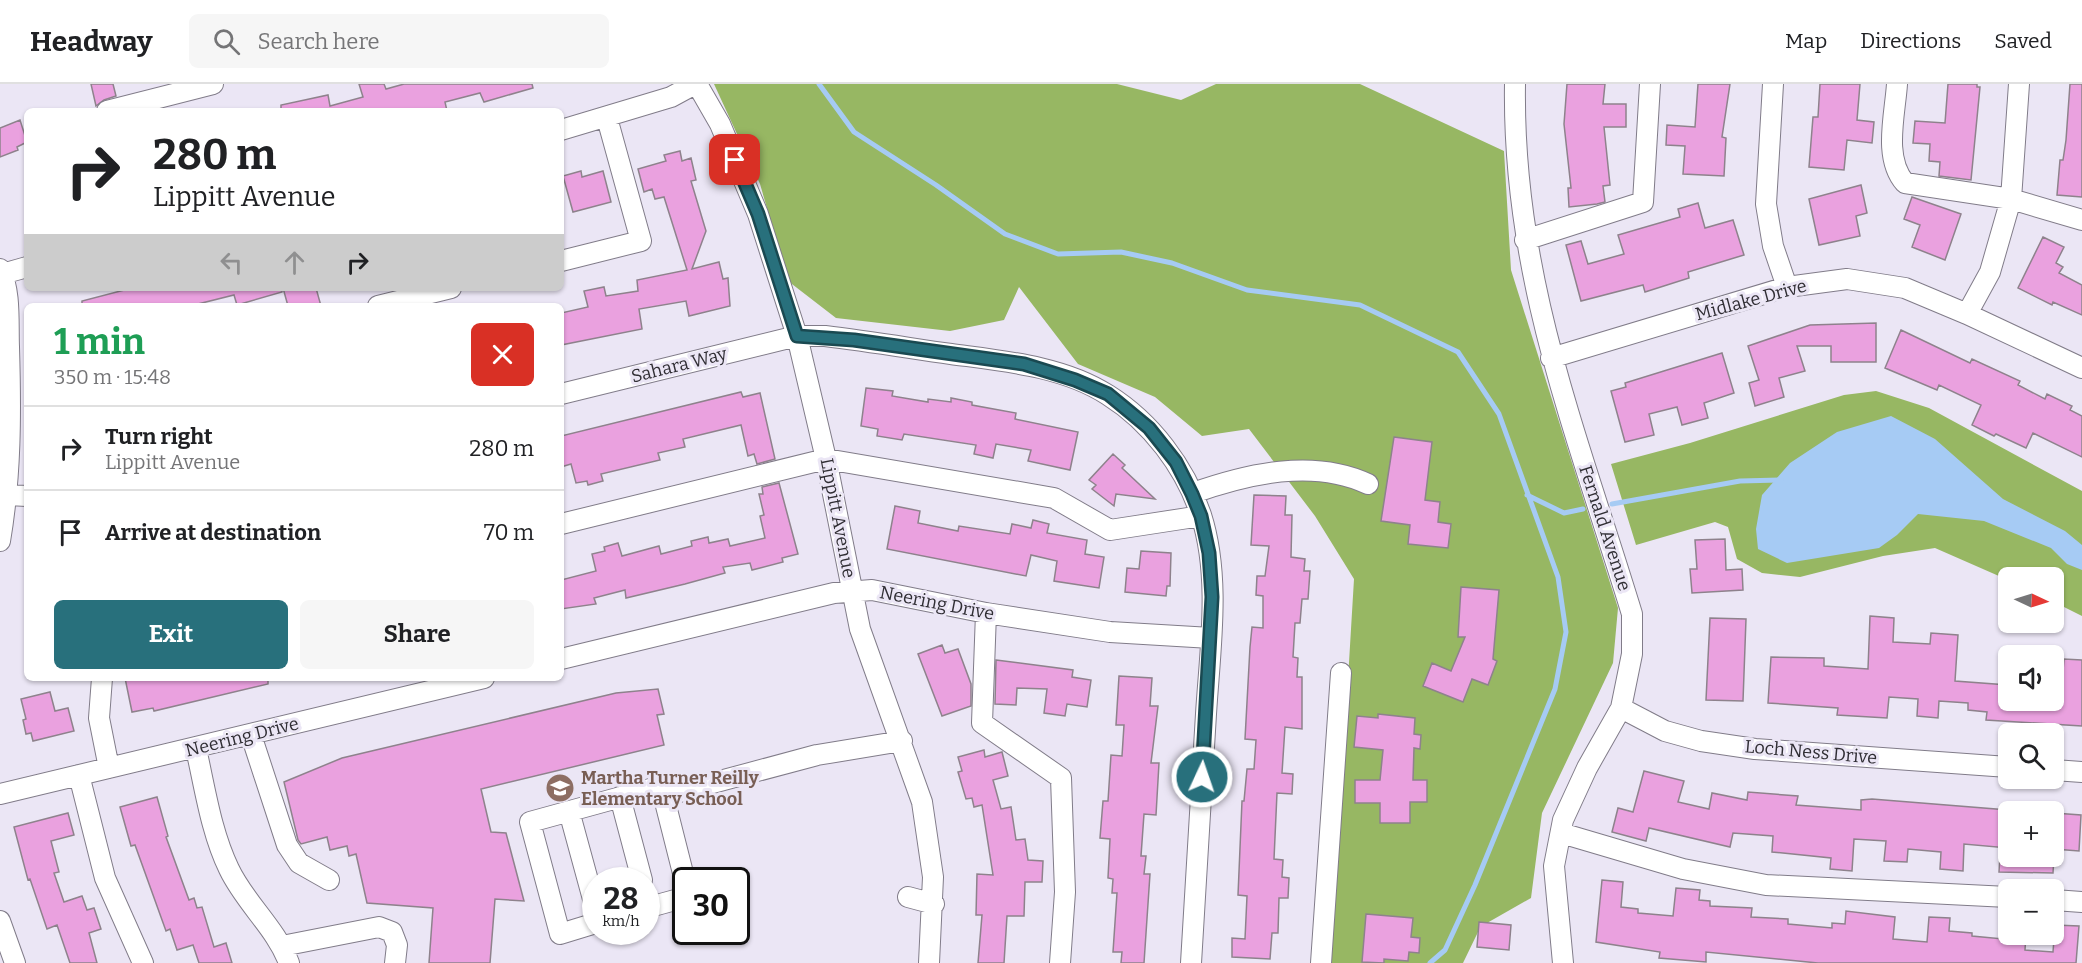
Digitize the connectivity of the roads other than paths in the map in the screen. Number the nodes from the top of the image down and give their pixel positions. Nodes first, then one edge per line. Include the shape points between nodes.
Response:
1 (213, 84) edge
2 (696, 84) edge
3 (1515, 84) edge
4 (1650, 84) edge
5 (1773, 84) edge
6 (1897, 84) edge
7 (2019, 84) edge
8 (119, 108) edge
9 (607, 118) junction
10 (564, 129) edge
11 (2011, 199) junction
12 (2082, 220) edge
13 (1525, 240) junction
14 (564, 260) edge
15 (24, 268) edge
16 (1, 272) edge
17 (1787, 287) junction
18 (439, 291) edge
19 (390, 303) edge
20 (1967, 314) junction
21 (797, 336) junction
22 (1551, 358) junction
23 (2082, 368) edge
24 (19, 385) edge
25 (564, 393) edge
26 (826, 459) junction
27 (1368, 484) dead end
28 (1192, 494) junction
29 (17, 495) edge
30 (1201, 516) junction
31 (564, 523) edge
32 (0, 541) edge
33 (852, 591) junction
34 (986, 613) junction
35 (1210, 638) junction
36 (564, 658) edge
37 (1341, 673) dead end
38 (102, 681) edge
39 (472, 681) edge
40 (1621, 708) junction
41 (251, 735) junction
42 (902, 741) junction
43 (196, 748) junction
44 (1998, 766) edge
45 (109, 768) junction
46 (2064, 771) edge
47 (2082, 772) edge
48 (79, 775) junction
49 (0, 794) edge
50 (664, 796) junction
51 (620, 797) junction
52 (569, 811) junction
53 (1561, 833) junction
54 (584, 867) edge
55 (639, 867) edge
56 (682, 867) edge
57 (329, 880) dead end
58 (908, 897) dead end
59 (1998, 897) edge
60 (2064, 901) edge
61 (2082, 902) edge
62 (934, 904) junction
63 (0, 921) edge
64 (582, 927) edge
65 (285, 954) edge
66 (15, 963) edge
67 (142, 963) edge
68 (395, 963) edge
69 (929, 963) edge
70 (1060, 963) edge
71 (1191, 963) edge
72 (1321, 963) edge
73 (1563, 963) edge

1 - 8 street
2 - 9 street via 671,97
2 - 21 street, Lippitt Avenue via 720,124 758,214
3 - 13 street, Fernald Avenue via 1515,141
4 - 13 street via 1643,202
5 - 17 street via 1766,204 1773,246
6 - 11 street via 1892,154 1898,175 1905,183
7 - 11 street
9 - 10 street
9 - 14 street via 641,241
11 - 12 street
11 - 20 street via 1990,272
13 - 22 street, Fernald Avenue
15 - 16 street
16 - 24 street
17 - 20 street, Midlake Drive via 1869,280 1905,288
17 - 22 street, Midlake Drive
18 - 19 street
20 - 23 street, Midlake Drive
21 - 25 street, Sahara Way
21 - 26 street, Lippitt Avenue
21 - 28 street, Sahara Way via 854,340 1024,364 1075,380 1108,394 1149,428 1176,462
22 - 40 street, Fernald Avenue via 1632,614 1632,654
24 - 29 street
26 - 30 street via 1054,498 1110,530
26 - 31 street
26 - 33 street, Lippitt Avenue
27 - 28 street via 1329,472 1301,470 1231,480
28 - 30 street, Sahara Way
29 - 32 street
30 - 35 street, Sahara Way via 1209,553
33 - 34 street, Neering Drive via 872,590
33 - 36 street, Neering Drive
33 - 42 street, Lippitt Avenue via 860,629
34 - 35 street, Neering Drive via 1110,632
34 - 70 street via 982,723 1061,778 1065,892
35 - 71 street, Sahara Way
37 - 72 street
38 - 45 street via 99,717
39 - 41 street, Neering Drive
40 - 44 street, Loch Ness Drive via 1665,730 1712,743
40 - 53 street, Fernald Avenue via 1587,768
41 - 43 street, Neering Drive
41 - 57 street via 287,845 299,863
42 - 50 street via 817,755
42 - 62 street, Lippitt Avenue via 929,836
43 - 45 street, Neering Drive
43 - 65 street via 219,843 230,870
45 - 48 street, Neering Drive
46 - 47 street
48 - 49 street, Neering Drive
48 - 67 street via 105,878
50 - 51 street via 661,786
50 - 56 street
51 - 52 street
51 - 55 street
52 - 54 street
52 - 64 street via 530,822 560,934
53 - 59 street via 1683,868 1766,885
53 - 73 street, Fernald Avenue via 1554,866
58 - 62 street
60 - 61 street
62 - 69 street, Lippitt Avenue
63 - 66 street
65 - 68 street via 379,927 392,932 397,945

